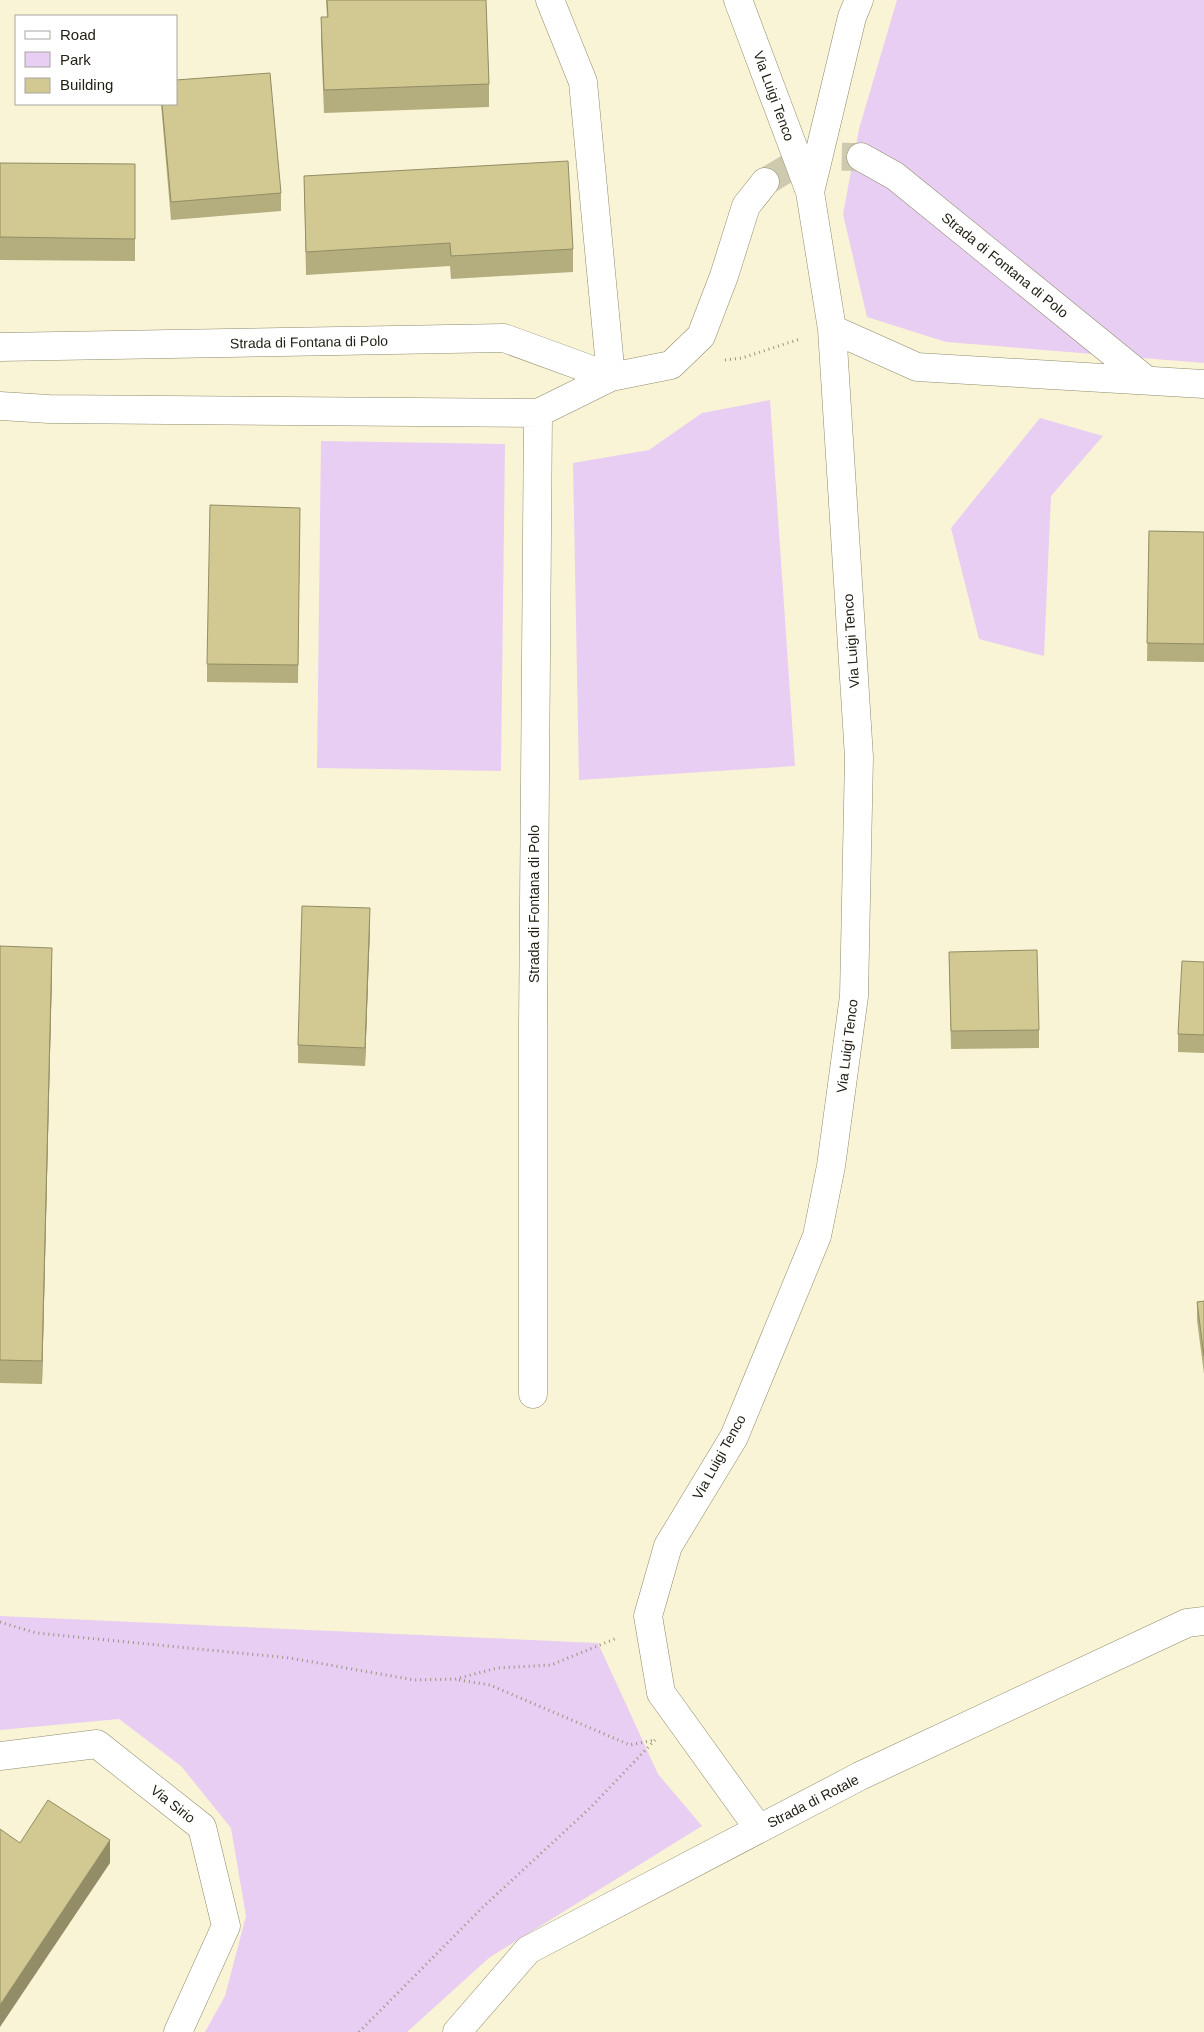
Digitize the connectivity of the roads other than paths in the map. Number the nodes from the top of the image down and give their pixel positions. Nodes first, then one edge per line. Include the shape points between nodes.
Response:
1 (550, 0) edge
2 (738, 0) edge
3 (859, 0) edge
4 (862, 157) tunnel mouth
5 (765, 182) tunnel mouth
6 (810, 192) junction
7 (832, 328) junction
8 (0, 347) edge
9 (612, 377) junction
10 (1144, 379) junction
11 (1204, 384) edge
12 (0, 406) edge
13 (538, 413) junction
14 (533, 1394) dead end
15 (1204, 1621) edge
16 (0, 1756) edge
17 (760, 1829) junction
18 (178, 2032) edge
19 (457, 2032) edge

1 - 9 street via 583,82
2 - 6 street, Via Luigi Tenco
3 - 6 street, Via Luigi Tenco via 852,17
4 - 10 street, Strada di Fontana di Polo via 895,176
5 - 9 street via 746,206 701,336 671,365
6 - 7 street, Via Luigi Tenco
7 - 10 street via 917,367
7 - 17 street, Via Luigi Tenco via 858,757 854,996 831,1166 817,1236 790,1304 734,1436 668,1546 648,1616 661,1693
8 - 9 street, Strada di Fontana di Polo via 504,338
9 - 13 street
10 - 11 street
12 - 13 street
13 - 14 street, Strada di Fontana di Polo
15 - 17 street, Strada di Rotale via 1187,1623 860,1776
16 - 18 street, Via Sirio via 97,1744 202,1827 226,1926
17 - 19 street, Strada di Rotale via 528,1950

